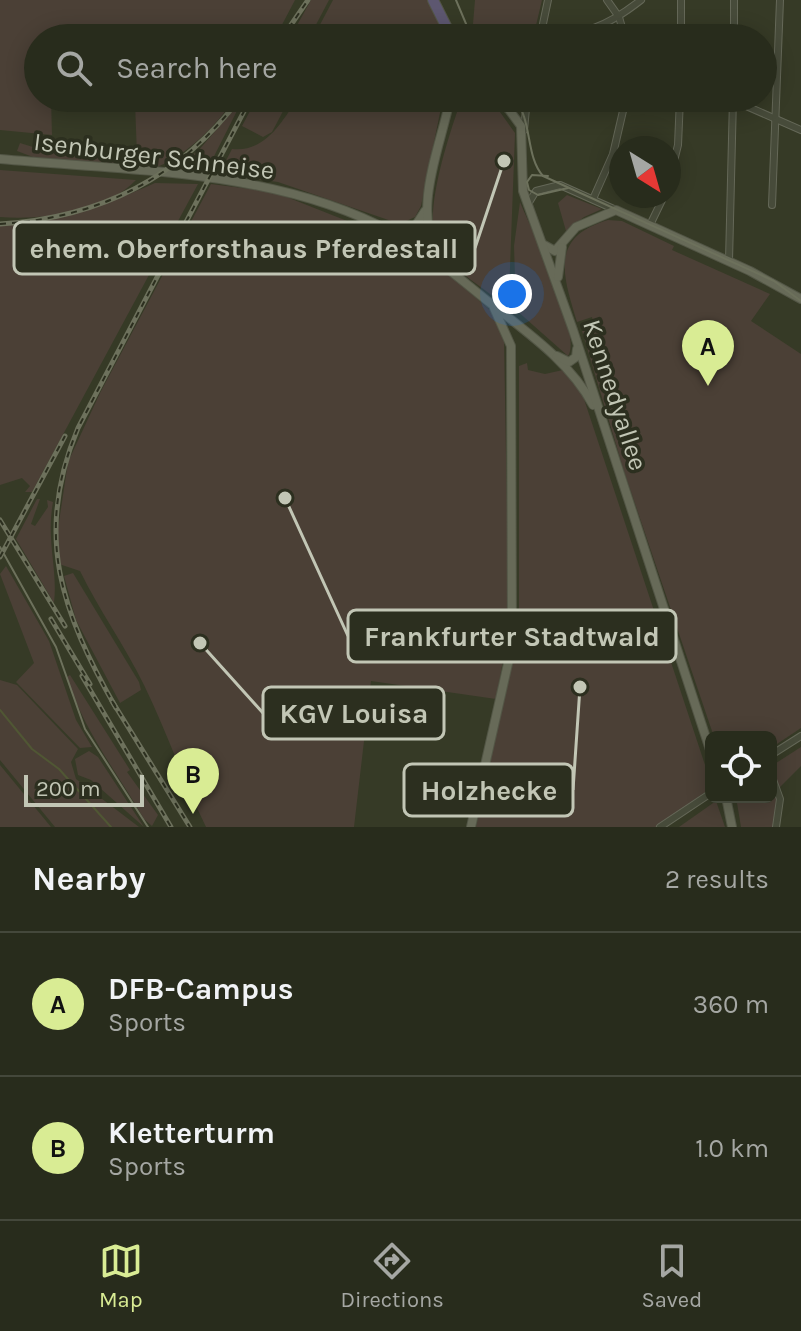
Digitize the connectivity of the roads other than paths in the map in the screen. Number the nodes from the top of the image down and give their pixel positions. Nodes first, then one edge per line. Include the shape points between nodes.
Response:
1 (433, 0) edge
2 (441, 0) edge
3 (548, 0) edge
4 (607, 0) edge
5 (641, 0) edge
6 (681, 0) edge
7 (734, 0) edge
8 (780, 0) edge
9 (619, 17) junction
10 (445, 24) edge
11 (452, 24) edge
12 (543, 24) edge
13 (603, 24) edge
14 (621, 24) edge
15 (681, 24) edge
16 (734, 24) edge
17 (448, 112) edge
18 (511, 112) edge
19 (524, 112) edge
20 (623, 112) edge
21 (679, 112) edge
22 (731, 112) edge
23 (762, 112) edge
24 (777, 119) junction
25 (801, 130) edge
26 (522, 133) junction
27 (678, 136) edge
28 (0, 159) edge
29 (593, 199) junction
30 (528, 204) junction
31 (772, 205) dead end
32 (658, 208) edge
33 (426, 210) junction
34 (616, 210) junction
35 (650, 225) junction
36 (391, 231) junction
37 (565, 241) junction
38 (543, 244) junction
39 (729, 261) junction
40 (442, 262) junction
41 (787, 291) junction
42 (560, 293) junction
43 (801, 293) edge
44 (801, 299) edge
45 (491, 304) junction
46 (801, 307) edge
47 (530, 334) junction
48 (539, 342) junction
49 (578, 344) junction
50 (511, 346) junction
51 (602, 424) junction
52 (705, 735) edge
53 (801, 736) edge
54 (777, 751) edge
55 (777, 791) edge
56 (705, 797) edge
57 (727, 803) edge
58 (471, 827) edge
59 (660, 827) edge
60 (732, 827) edge
61 (776, 827) edge

1 - 10 highway
2 - 11 highway
3 - 12 street
4 - 9 street
5 - 9 street
6 - 15 street
7 - 16 street
8 - 24 street
9 - 13 street
9 - 14 street
17 - 33 main road
18 - 26 main road
19 - 26 street
20 - 29 street via 613,154
21 - 27 street
22 - 39 street
23 - 24 street
24 - 25 street
24 - 31 street
26 - 30 main road, Kennedyallee via 521,179
28 - 36 main road, Isenburger Schneise via 274,187
29 - 30 street via 553,185 538,189
29 - 34 street
30 - 38 main road, Kennedyallee
32 - 35 street
33 - 36 main road via 416,225
33 - 40 main road via 428,237
34 - 35 main road
34 - 37 main road via 582,223
35 - 39 main road
36 - 40 main road, Isenburger Schneise
37 - 38 main road via 554,252
37 - 42 main road via 558,263
38 - 42 main road, Kennedyallee
39 - 41 main road
40 - 45 main road, Isenburger Schneise
41 - 43 street
41 - 44 main road
41 - 46 main road
42 - 49 main road, Kennedyallee
45 - 47 main road, Isenburger Schneise
45 - 50 main road
47 - 48 main road, Isenburger Schneise
47 - 50 main road via 516,334
48 - 49 main road via 567,362 576,357
48 - 51 main road, Isenburger Schneise via 582,385
49 - 51 main road, Kennedyallee
50 - 58 main road via 512,646
51 - 52 main road, Kennedyallee
53 - 54 street
55 - 61 street
56 - 59 street
57 - 60 main road

